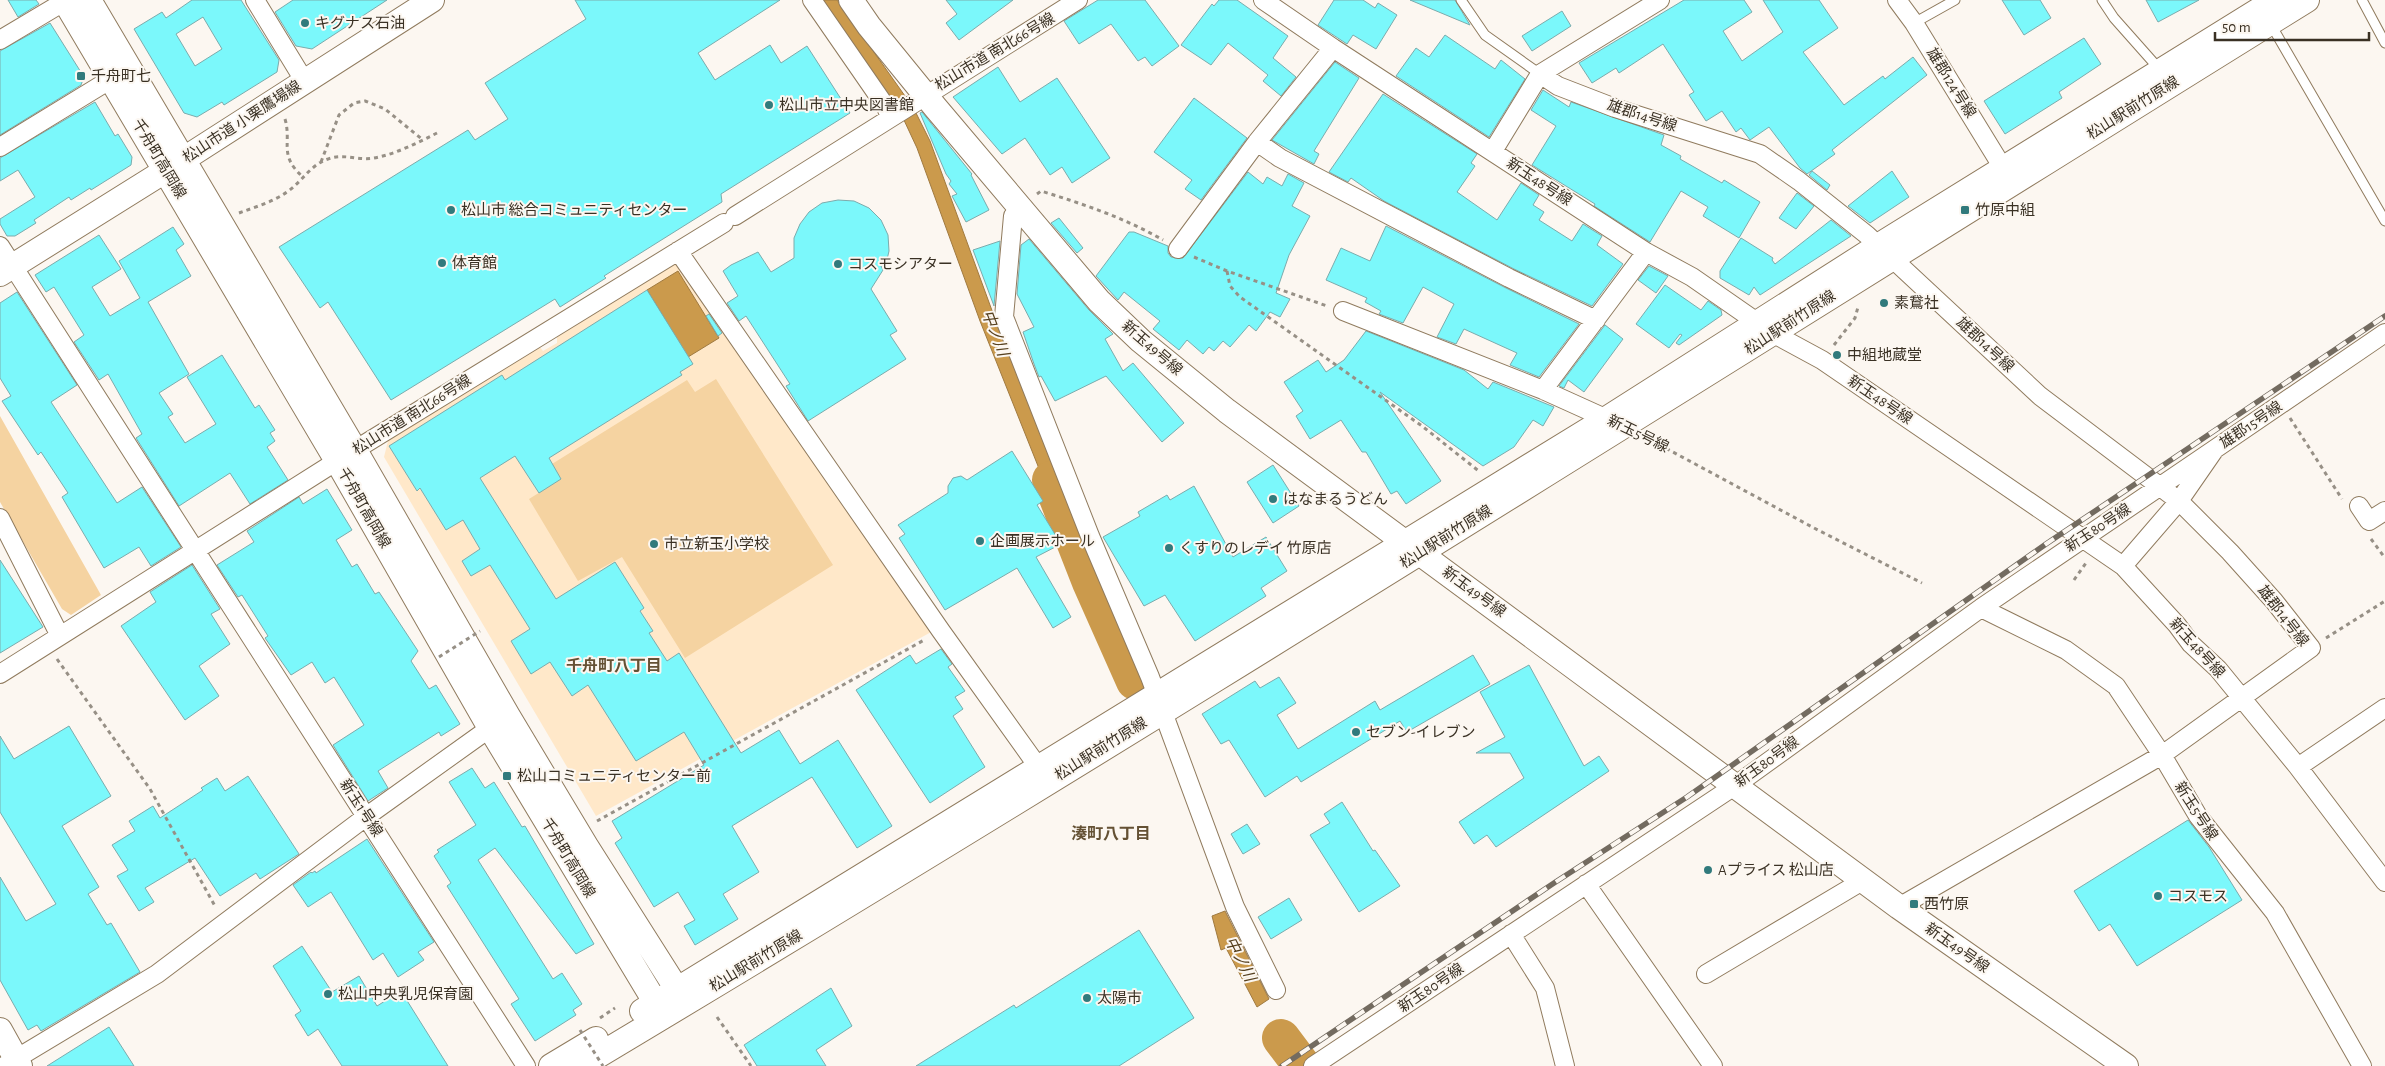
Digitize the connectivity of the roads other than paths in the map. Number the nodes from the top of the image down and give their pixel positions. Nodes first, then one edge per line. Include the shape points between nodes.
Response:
1 (65, 0) edge
2 (89, 0) edge
3 (255, 0) edge
4 (432, 0) edge
5 (812, 0) edge
6 (851, 0) edge
7 (1078, 0) edge
8 (1263, 0) edge
9 (1461, 0) edge
10 (1660, 0) edge
11 (1897, 0) edge
12 (1955, 0) edge
13 (2102, 0) edge
14 (2307, 0) edge
15 (2362, 0) edge
16 (2269, 10) edge
17 (1914, 23) junction
18 (0, 40) edge
19 (2385, 42) edge
20 (1333, 48) junction
21 (120, 73) junction
22 (1540, 74) junction
23 (2165, 78) junction
24 (305, 82) junction
25 (906, 107) junction
26 (1257, 142) junction
27 (0, 146) edge
28 (1493, 151) junction
29 (174, 165) junction
30 (2008, 175) junction
31 (1021, 207) junction
32 (2385, 221) edge
33 (1178, 248) dead end
34 (678, 251) junction
35 (1646, 252) junction
36 (1884, 252) junction
37 (4, 262) edge
38 (1343, 311) dead end
39 (1596, 320) junction
40 (1767, 328) junction
41 (2385, 333) edge
42 (1543, 390) junction
43 (1615, 423) junction
44 (2216, 449) junction
45 (346, 456) junction
46 (2161, 487) junction
47 (2179, 501) junction
48 (2352, 505) road end
49 (2385, 511) edge
50 (0, 518) edge
51 (2082, 538) junction
52 (1414, 547) junction
53 (195, 550) junction
54 (2123, 566) junction
55 (1981, 608) junction
56 (53, 640) junction
57 (0, 674) edge
58 (2242, 699) junction
59 (1160, 703) junction
60 (2385, 708) edge
61 (499, 722) junction
62 (2162, 755) junction
63 (2298, 768) junction
64 (1044, 775) junction
65 (1736, 785) junction
66 (366, 816) junction
67 (2379, 861) edge
68 (1864, 880) junction
69 (2385, 882) edge
70 (1586, 884) junction
71 (1899, 906) junction
72 (1511, 934) junction
73 (1706, 974) dead end
74 (1276, 990) dead end
75 (681, 996) junction
76 (659, 1010) junction
77 (0, 1030) edge
78 (14, 1064) edge
79 (1320, 1064) edge
80 (526, 1066) edge
81 (551, 1066) edge
82 (581, 1066) edge
83 (1565, 1066) edge
84 (1713, 1066) edge
85 (2126, 1066) edge
86 (2362, 1066) edge

1 - 18 street
1 - 21 street, 千舟町高岡線
2 - 21 street, 千舟町高岡線
3 - 24 street
4 - 24 street, 松山市道 小栗鷹場線
5 - 25 street via 886,107
6 - 25 street, 新玉49号線 via 869,26
7 - 25 street, 松山市道 南北66号線
8 - 20 street, 新玉48号線
9 - 22 lane via 1484,35
10 - 22 street
11 - 17 street, 雄郡124号線
12 - 17 lane
13 - 23 lane
14 - 16 street, 松山駅前竹原線
15 - 19 lane
16 - 23 street, 松山駅前竹原線
16 - 32 lane
17 - 30 street, 雄郡124号線
20 - 26 street
20 - 28 street, 新玉48号線
21 - 27 street
21 - 29 street, 千舟町高岡線
22 - 28 street
22 - 36 street, 雄郡14号線 via 1558,86 1615,108 1760,154 1799,181
23 - 30 street, 松山駅前竹原線
24 - 29 street, 松山市道 小栗鷹場線
25 - 31 street, 新玉49号線
25 - 34 street, 松山市道 南北66号線
26 - 33 street
26 - 39 street via 1280,158
28 - 35 street, 新玉48号線
29 - 37 street, 松山市道 小栗鷹場線
29 - 45 street, 千舟町高岡線
30 - 36 street, 松山駅前竹原線
31 - 52 street, 新玉49号線 via 1099,301 1141,341 1228,411
31 - 59 street via 1013,216 1004,317
34 - 45 street, 松山市道 南北66号線
34 - 64 street
35 - 39 street
35 - 40 street, 新玉48号線 via 1692,277
36 - 40 street, 松山駅前竹原線
36 - 46 street, 雄郡14号線 via 2040,396
37 - 53 street, 新玉1号線
38 - 42 street, 新玉5号線
39 - 42 street
40 - 43 street, 松山駅前竹原線
40 - 51 street, 新玉48号線 via 1822,360
41 - 44 street, 雄郡15号線
42 - 43 street, 新玉5号線
43 - 52 street, 松山駅前竹原線
43 - 52 street, 松山駅前竹原線 via 1497,486
44 - 46 street, 新玉80号線
44 - 47 street, 雄郡15号線
45 - 53 street, 松山市道 南北66号線
45 - 61 street, 千舟町高岡線
46 - 47 street, 雄郡14号線
46 - 51 street, 新玉80号線
47 - 54 street, 雄郡15号線
47 - 58 street, 雄郡14号線 via 2230,552 2311,648
48 - 49 street via 2369,521
50 - 56 street
51 - 54 street, 新玉48号線
51 - 55 street, 新玉80号線
52 - 59 street, 松山駅前竹原線
52 - 65 street, 新玉49号線
53 - 56 street, 松山市道 南北66号線
53 - 66 street, 新玉1号線
54 - 58 street, 新玉48号線
55 - 62 street, 新玉5号線 via 2066,650 2116,686
55 - 65 street, 新玉80号線
56 - 57 street, 松山市道 南北66号線
58 - 62 street, 雄郡14号線
58 - 63 street, 新玉48号線
59 - 64 street, 松山駅前竹原線
59 - 74 street via 1235,907
60 - 63 street
61 - 66 street
61 - 75 street, 千舟町高岡線 via 586,846
61 - 76 street, 千舟町高岡線
62 - 71 street, 雄郡14号線
62 - 86 street, 新玉5号線 via 2207,829 2285,928
63 - 67 street, 新玉48号線
64 - 75 street, 松山駅前竹原線
65 - 68 street, 新玉49号線
65 - 70 street, 新玉80号線
66 - 78 street via 157,974
66 - 80 street, 新玉1号線
67 - 69 street, 新玉48号線
68 - 71 street, 新玉49号線
68 - 73 street
70 - 72 street, 新玉80号線
70 - 84 street
71 - 85 street, 新玉49号線
72 - 79 street, 新玉80号線
72 - 83 street via 1545,988
75 - 76 street, 松山駅前竹原線
76 - 81 street, 松山駅前竹原線
76 - 82 street, 松山駅前竹原線
77 - 78 street

